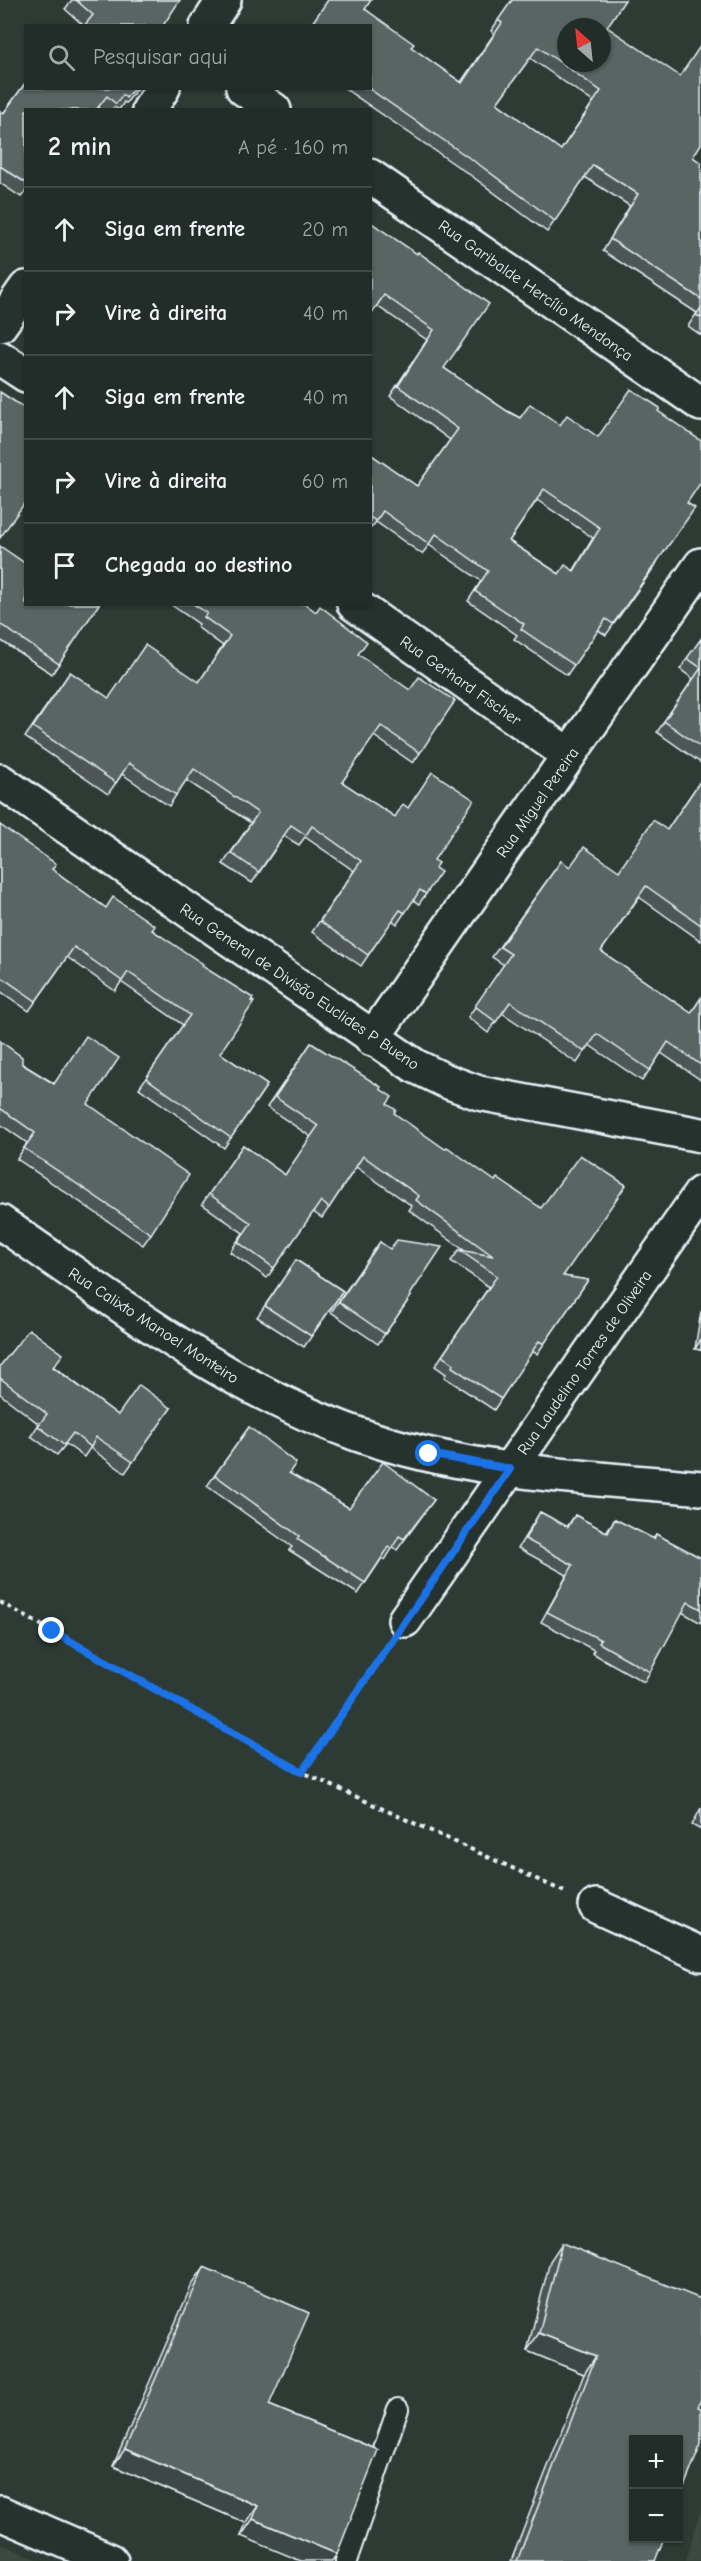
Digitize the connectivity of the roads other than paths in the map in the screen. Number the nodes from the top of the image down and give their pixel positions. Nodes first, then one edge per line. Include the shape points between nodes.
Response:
1 (224, 0) edge
2 (208, 24) edge
3 (162, 90) edge
4 (246, 90) edge
5 (150, 108) edge
6 (271, 108) edge
7 (372, 177) edge
8 (24, 291) edge
9 (0, 324) edge
10 (0, 358) edge
11 (24, 374) edge
12 (701, 404) edge
13 (701, 565) edge
14 (357, 606) edge
15 (569, 755) junction
16 (0, 781) edge
17 (372, 1039) junction
18 (701, 1135) edge
19 (701, 1193) edge
20 (0, 1222) edge
21 (510, 1469) junction
22 (701, 1488) edge
23 (405, 1620) road end
24 (596, 1906) road end
25 (701, 1953) edge
26 (398, 2409) dead end
27 (0, 2513) edge
28 (111, 2561) edge
29 (346, 2561) edge

1 - 2 street
3 - 5 street
4 - 6 street
7 - 12 street, Rua Garibalde Hercílio Mendonça
8 - 9 street
10 - 11 street
13 - 15 street, Rua Miguel Pereira
14 - 15 street, Rua Gerhard Fischer
15 - 17 street, Rua Miguel Pereira
16 - 17 street, Rua General de Divisão Euclides P Bueno
17 - 18 street, Rua General de Divisão Euclides P Bueno via 415,1066 479,1093
19 - 21 street, Rua Laudelino Torres de Oliveira
20 - 21 street, Rua Calixto Manoel Monteiro via 185,1348 276,1400 359,1435 429,1454
21 - 22 street, Rua Calixto Manoel Monteiro
21 - 23 street, Rua Laudelino Torres de Oliveira
24 - 25 street
26 - 29 lane
27 - 28 street

